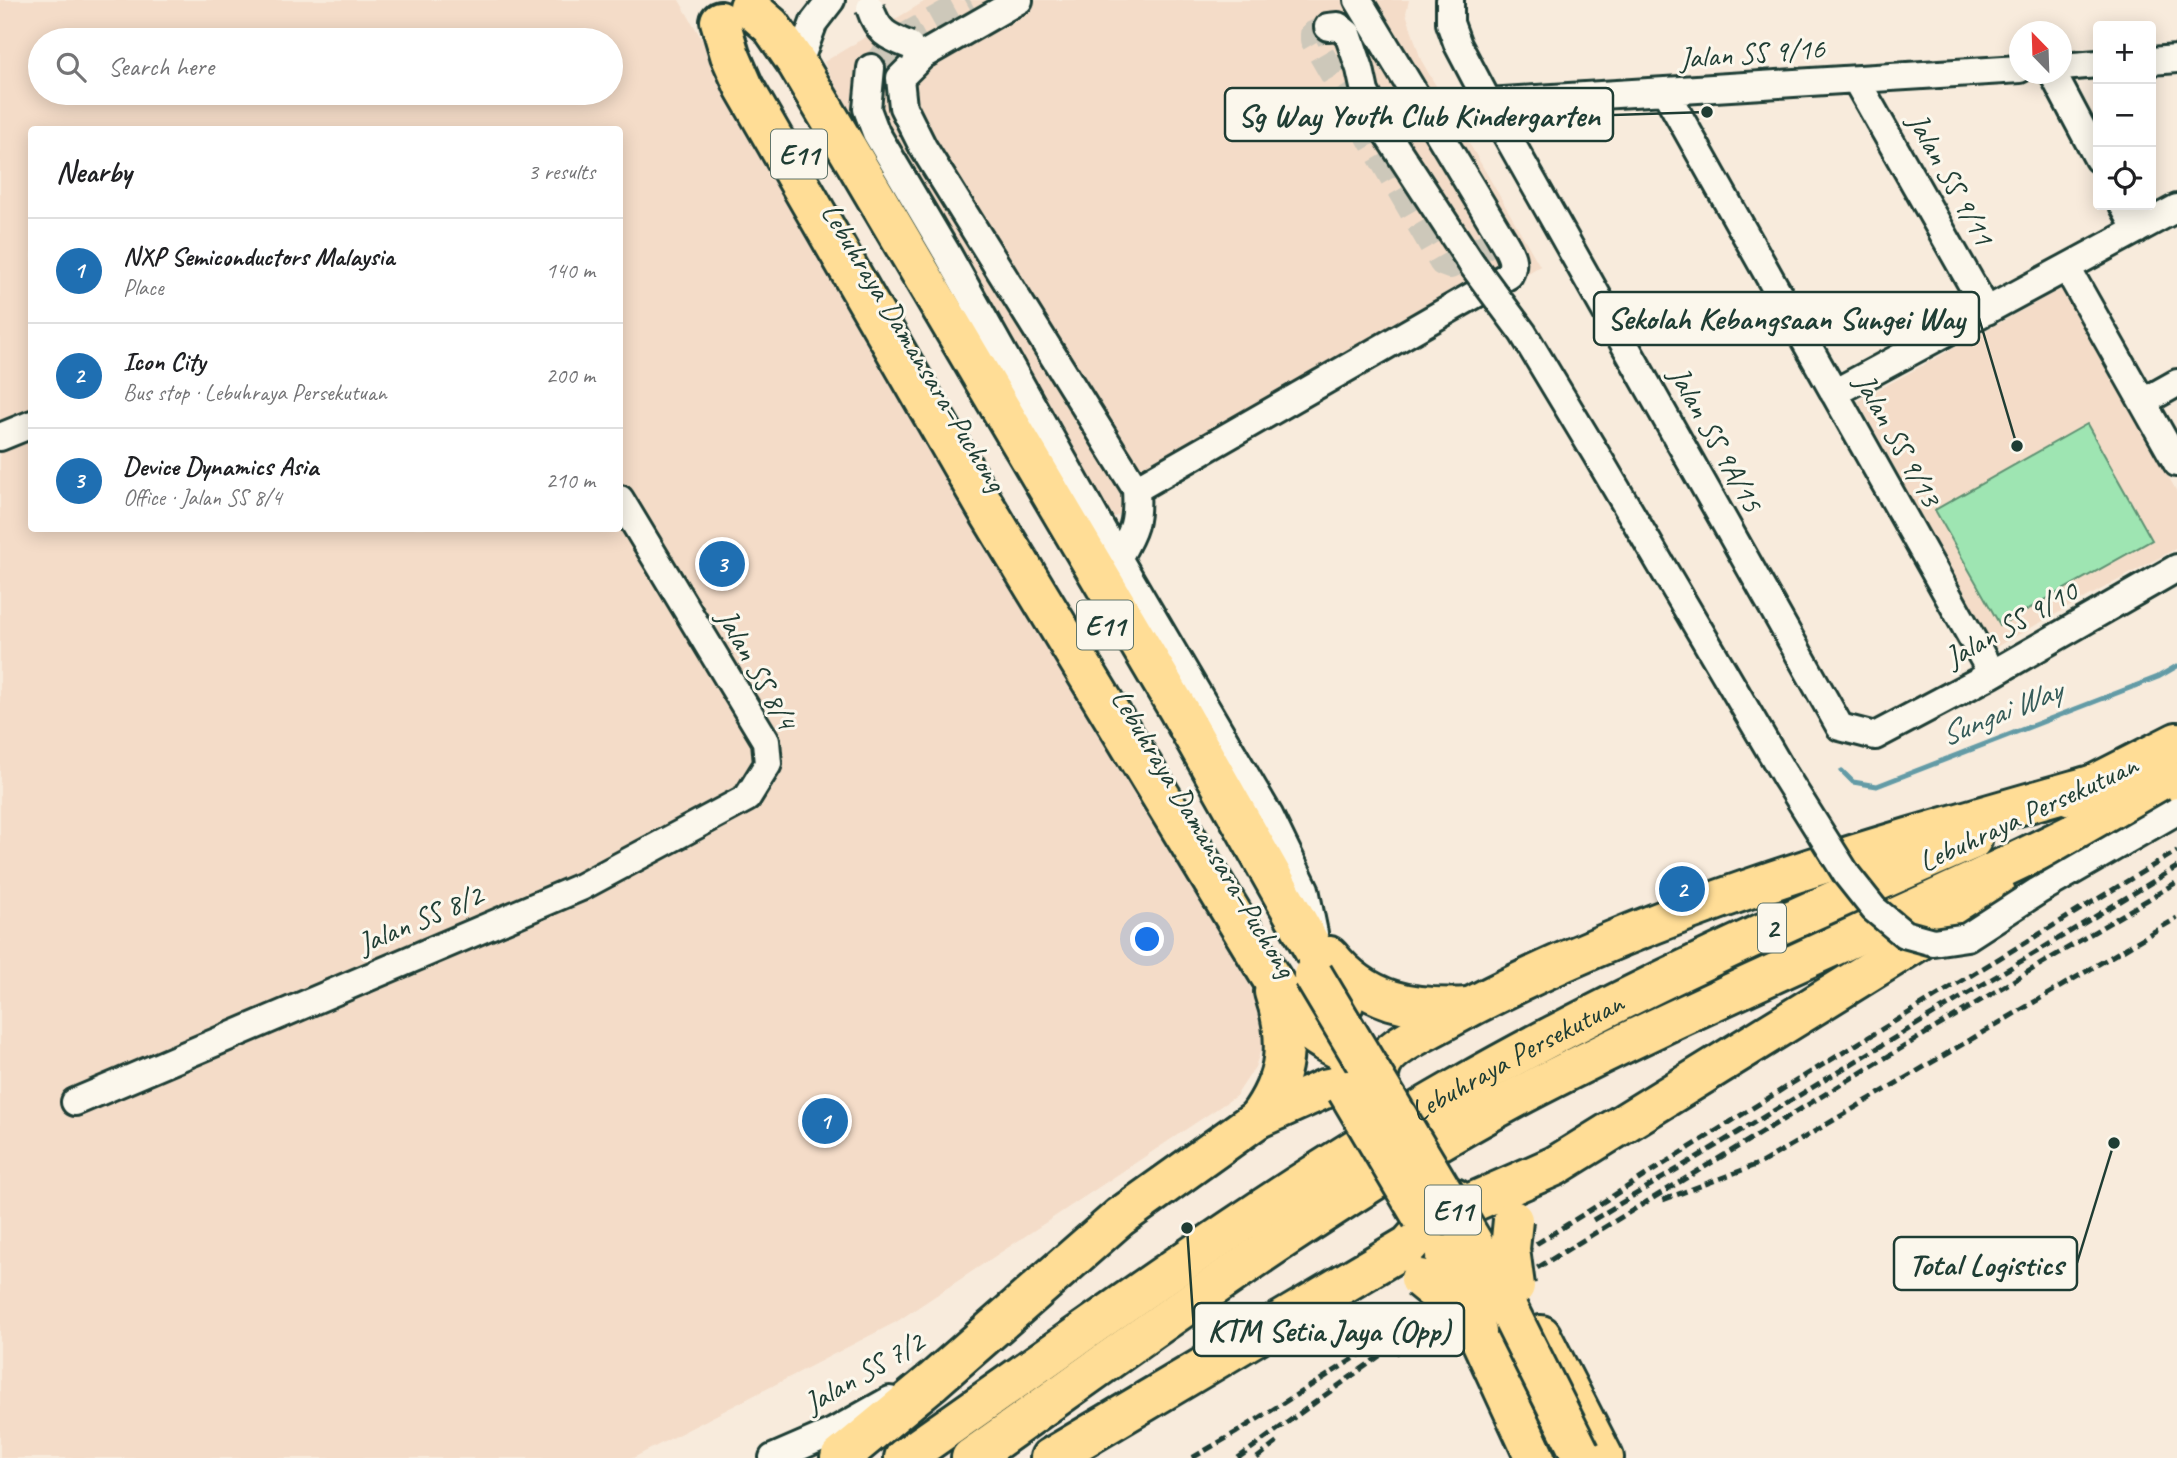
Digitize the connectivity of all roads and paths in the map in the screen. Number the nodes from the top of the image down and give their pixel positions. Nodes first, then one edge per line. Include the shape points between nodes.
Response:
1 (803, 0) edge
2 (831, 0) edge
3 (1019, 0) edge
4 (1358, 0) edge
5 (1450, 0) edge
6 (868, 4) edge
7 (730, 7) edge
8 (1328, 27) dead end
9 (916, 50) junction
10 (2177, 59) edge
11 (2156, 61) edge
12 (2093, 64) edge
13 (798, 65) junction
14 (2072, 66) edge
15 (871, 68) tunnel mouth
16 (2009, 70) edge
17 (1856, 80) junction
18 (2058, 84) edge
19 (1665, 91) junction
20 (1488, 102) junction
21 (2093, 150) edge
22 (2177, 208) edge
23 (2126, 210) edge
24 (2137, 230) junction
25 (2067, 268) junction
26 (887, 281) junction
27 (1987, 311) junction
28 (2177, 383) edge
29 (1834, 393) junction
30 (2143, 402) junction
31 (28, 426) edge
32 (0, 437) edge
33 (2177, 463) edge
34 (1136, 489) junction
35 (623, 504) edge
36 (1118, 558) junction
37 (2177, 568) edge
38 (1992, 674) junction
39 (1875, 736) joint
40 (2177, 742) edge
41 (768, 764) joint
42 (2177, 782) edge
43 (2095, 784) junction
44 (2177, 811) edge
45 (2053, 844) junction
46 (1285, 899) junction
47 (1314, 937) junction
48 (1267, 971) junction
49 (1471, 1007) junction
50 (1361, 1070) junction
51 (75, 1102) dead end
52 (1257, 1119) junction
53 (1555, 1166) junction
54 (1449, 1210) junction
55 (1357, 1276) junction
56 (1518, 1292) junction
57 (1476, 1329) junction
58 (984, 1336) junction
59 (773, 1458) edge
60 (840, 1458) edge
61 (904, 1458) edge
62 (971, 1458) edge
63 (1050, 1458) edge
64 (1535, 1458) edge
65 (1560, 1458) edge
66 (1582, 1458) edge
67 (1604, 1458) edge

1 - 2 street
2 - 13 street via 814,22
3 - 9 street
4 - 34 street via 1501,237 1514,267 1509,275
5 - 20 street, Jalan SS 9A/15 via 1450,23 1458,45
6 - 9 street, bridge via 875,24 886,36
7 - 13 highway via 771,26
7 - 26 highway, Lebuhraya Damansara–Puchong / E11
7 - 48 highway via 734,66 771,136 985,506
8 - 44 street, bridge via 1338,26 1348,34 1365,92 1382,128 1523,333 1785,776 1847,875 1874,909 1904,934 1933,943 1967,937
9 - 34 street via 900,78 903,107 923,147
10 - 11 street
12 - 14 street
13 - 46 highway
15 - 36 street via 867,109 876,133
16 - 17 street, Jalan SS 9/16
17 - 19 street, Jalan SS 9/16
17 - 27 street, Jalan SS 9/11
18 - 21 street
19 - 20 street, Jalan SS 9/16
19 - 29 street, Jalan SS 9/13
20 - 39 street, Jalan SS 9A/15 via 1840,727
22 - 24 street
23 - 24 street
24 - 25 street
25 - 27 street
25 - 30 street
26 - 65 highway, Lebuhraya Damansara–Puchong / E11 via 1488,1315
26 - 66 highway, Lebuhraya Damansara–Puchong / E11, bridge via 1472,1241
27 - 29 street
28 - 30 street
29 - 38 street, Jalan SS 9/13
30 - 33 street
31 - 32 street
34 - 36 street via 1138,513
35 - 41 street, Jalan SS 8/4 via 766,741
36 - 47 street via 1275,825 1305,888
37 - 38 street, Jalan SS 9/10
38 - 39 street, Jalan SS 9/10
40 - 43 highway, Lebuhraya Persekutuan / 2
41 - 51 street, Jalan SS 8/2 via 747,798 582,887
42 - 45 highway, Lebuhraya Persekutuan / 2
43 - 49 highway via 1776,878 1611,940
43 - 61 highway, Lebuhraya Persekutuan / 2 via 1618,1000 1456,1088 1214,1241
45 - 53 highway via 2002,890
45 - 62 highway, Lebuhraya Persekutuan / 2 via 1720,997 1455,1132 1317,1215
46 - 47 highway
46 - 50 highway via 1348,1012
47 - 49 highway via 1341,971 1373,993 1432,1009
48 - 50 highway via 1311,1032
48 - 52 highway via 1279,1005 1285,1046 1276,1090
49 - 50 highway
50 - 52 highway
50 - 54 highway, bridge
52 - 58 highway via 1120,1217
53 - 54 highway
53 - 56 highway, bridge via 1531,1189 1513,1220 1509,1237
54 - 55 highway via 1409,1245
54 - 56 highway, bridge via 1483,1235
54 - 57 highway, bridge via 1445,1255
55 - 57 highway, bridge via 1384,1273 1420,1279
55 - 63 highway
56 - 67 highway
57 - 64 highway
58 - 59 street, Jalan SS 7/2 via 881,1405
58 - 60 highway

